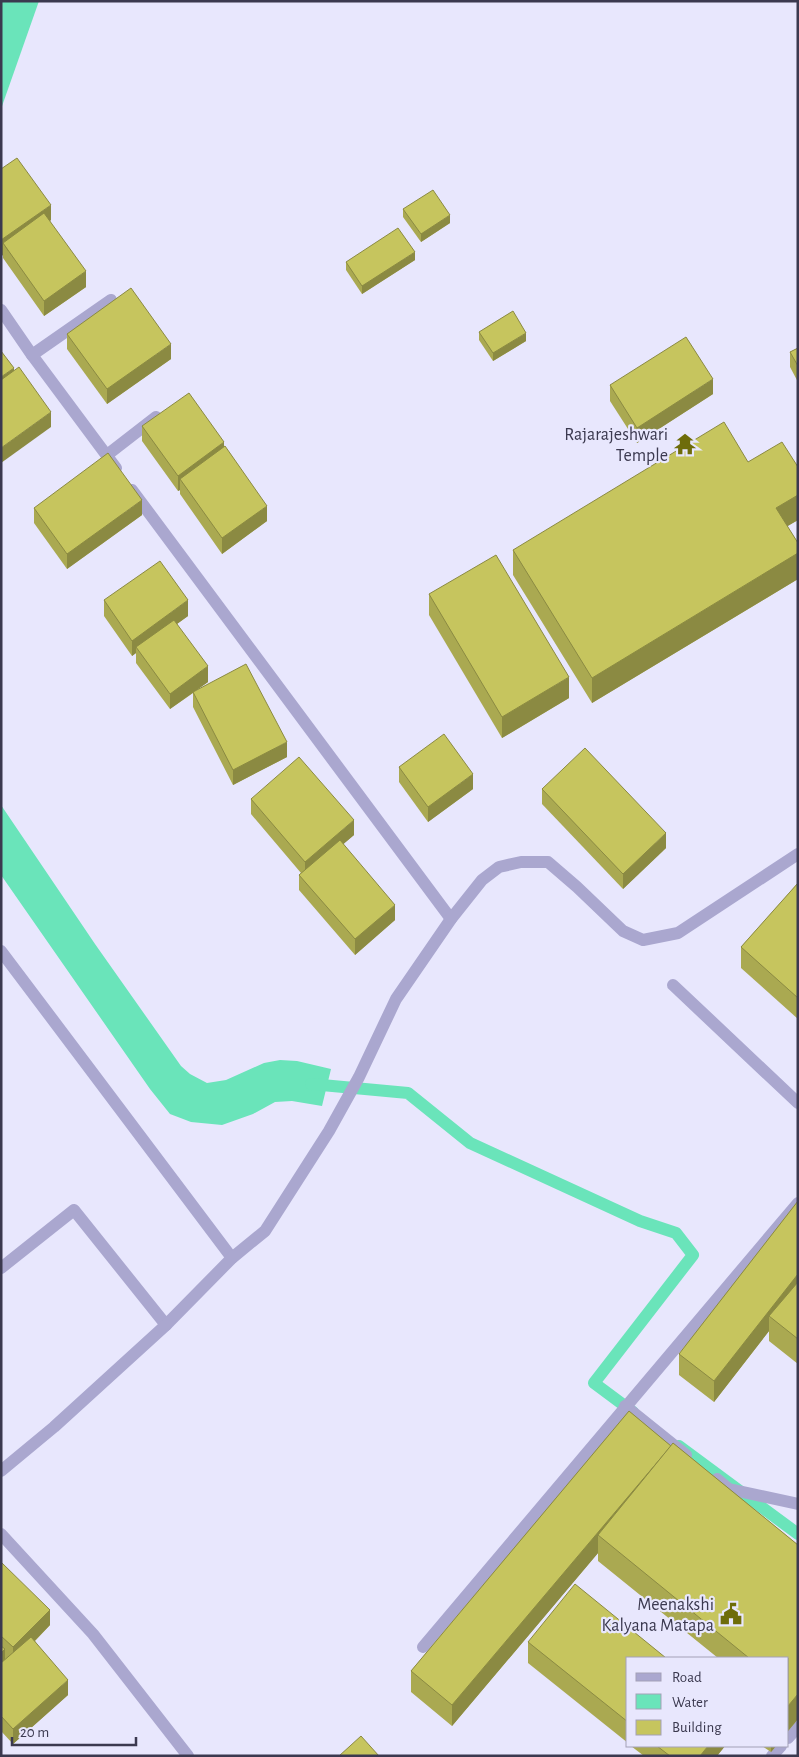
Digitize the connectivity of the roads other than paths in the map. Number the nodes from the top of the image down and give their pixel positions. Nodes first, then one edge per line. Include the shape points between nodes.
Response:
1 (111, 300) edge
2 (1, 310) edge
3 (32, 354) junction
4 (168, 409) edge
5 (106, 455) junction
6 (798, 854) edge
7 (451, 920) junction
8 (1, 951) edge
9 (673, 985) dead end
10 (798, 1103) edge
11 (798, 1203) edge
12 (232, 1258) junction
13 (1, 1268) edge
14 (166, 1325) junction
15 (625, 1406) junction
16 (1, 1471) edge
17 (798, 1504) edge
18 (1, 1534) edge
19 (423, 1647) dead end
20 (798, 1727) edge
21 (789, 1737) edge
22 (188, 1756) edge

1 - 3 street
2 - 3 street
3 - 5 street
4 - 5 street
5 - 7 street
6 - 7 street via 678,933 643,940 623,931 548,862 521,862 500,867 482,880
7 - 12 street via 396,999 329,1131 265,1231
8 - 12 street
9 - 10 street
11 - 15 street
12 - 14 street
13 - 14 street via 74,1210
14 - 16 street
15 - 17 street via 729,1489
15 - 19 street
18 - 22 street via 93,1634
20 - 21 street

